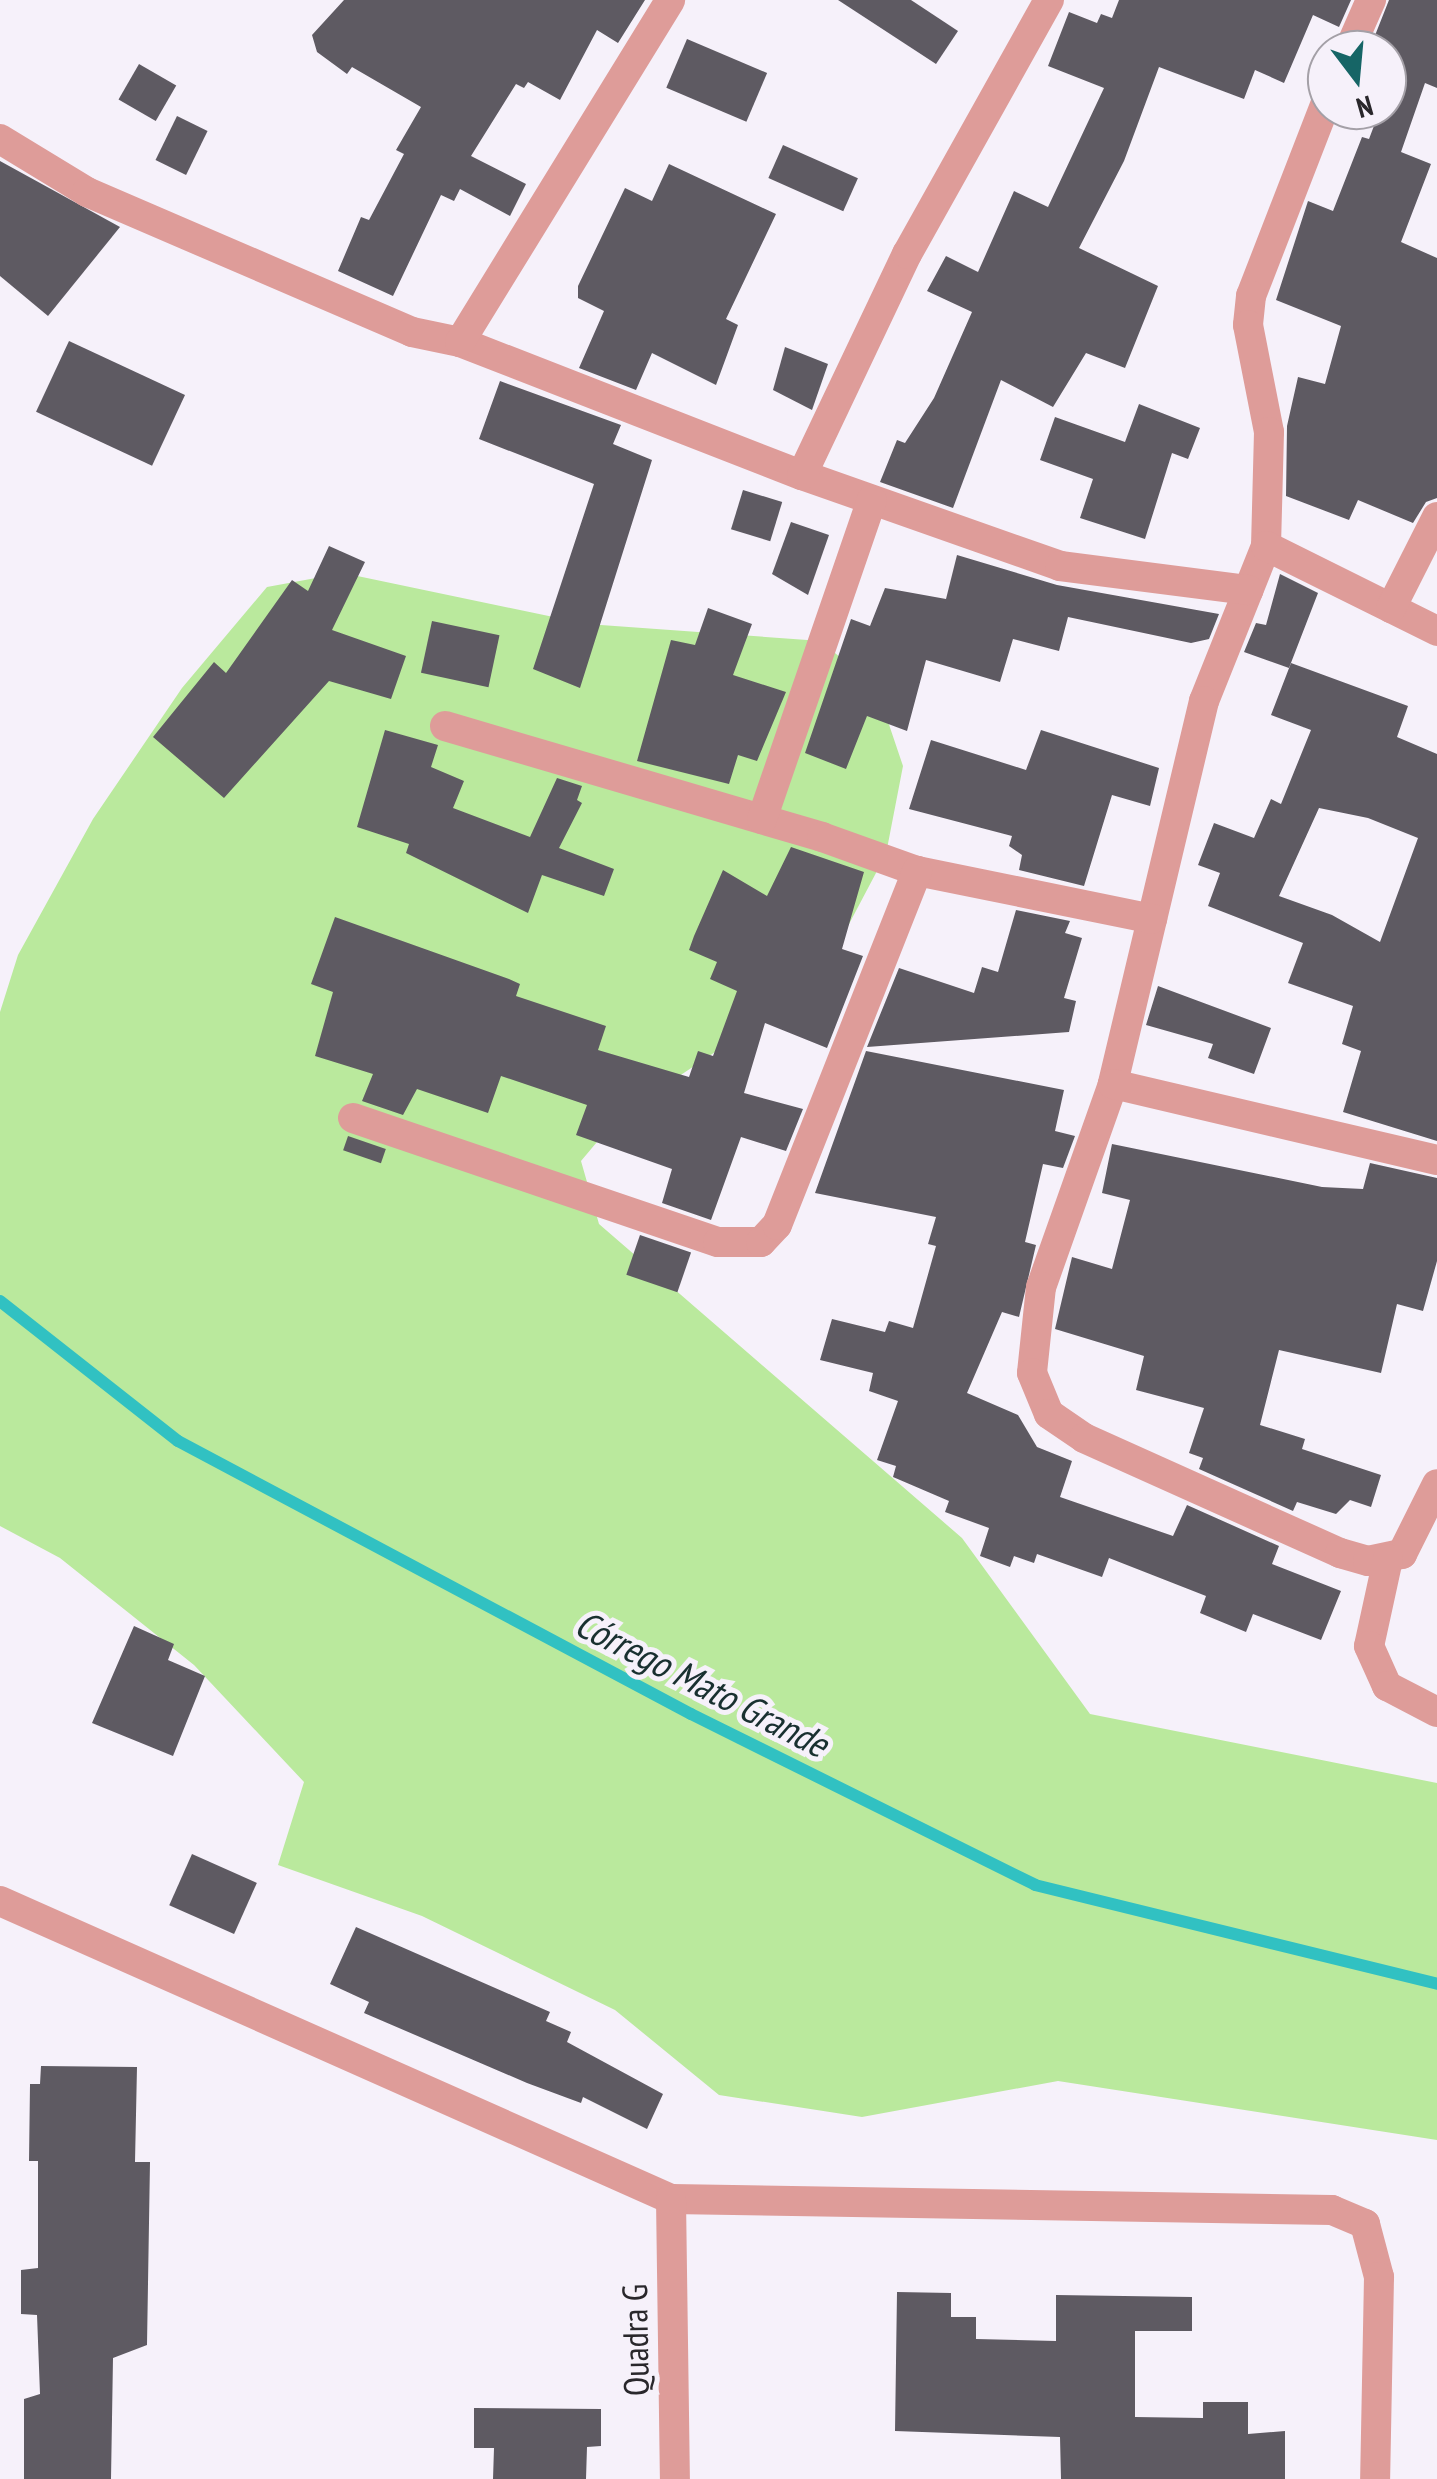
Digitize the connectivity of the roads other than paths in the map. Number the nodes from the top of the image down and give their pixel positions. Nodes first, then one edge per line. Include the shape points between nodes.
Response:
1 (670, 0) edge
2 (1049, 0) edge
3 (1371, 0) edge
4 (1358, 30) edge
5 (1316, 130) edge
6 (0, 140) edge
7 (460, 342) junction
8 (802, 476) junction
9 (872, 500) junction
10 (1437, 517) edge
11 (1266, 546) junction
12 (1248, 590) junction
13 (1391, 608) junction
14 (1437, 631) edge
15 (445, 726) dead end
16 (762, 818) junction
17 (917, 871) junction
18 (1152, 919) junction
19 (1112, 1084) junction
20 (353, 1118) dead end
21 (1437, 1160) edge
22 (1437, 1484) edge
23 (1388, 1559) junction
24 (1437, 1712) edge
25 (0, 1901) edge
26 (671, 2199) junction
27 (675, 2479) edge
28 (1375, 2479) edge

1 - 7 street
2 - 8 street via 907,254
3 - 4 street
5 - 11 street via 1252,296 1248,325 1269,432
6 - 7 street via 132,212 412,332
7 - 8 street
8 - 9 street
9 - 12 street via 1060,566
9 - 16 street
10 - 13 street
11 - 12 street
11 - 13 street
12 - 18 street via 1204,701
13 - 14 street
15 - 16 street
16 - 17 street
17 - 18 street
17 - 20 street via 777,1225 761,1242 718,1242
18 - 19 street
19 - 21 street
19 - 23 street via 1041,1286 1031,1350 1038,1396 1048,1414 1154,1475 1300,1539 1368,1560
22 - 23 street via 1411,1545
23 - 24 street via 1369,1646 1386,1686
25 - 26 street
26 - 27 street, Quadra G
26 - 28 street via 1332,2210 1365,2224 1379,2277

